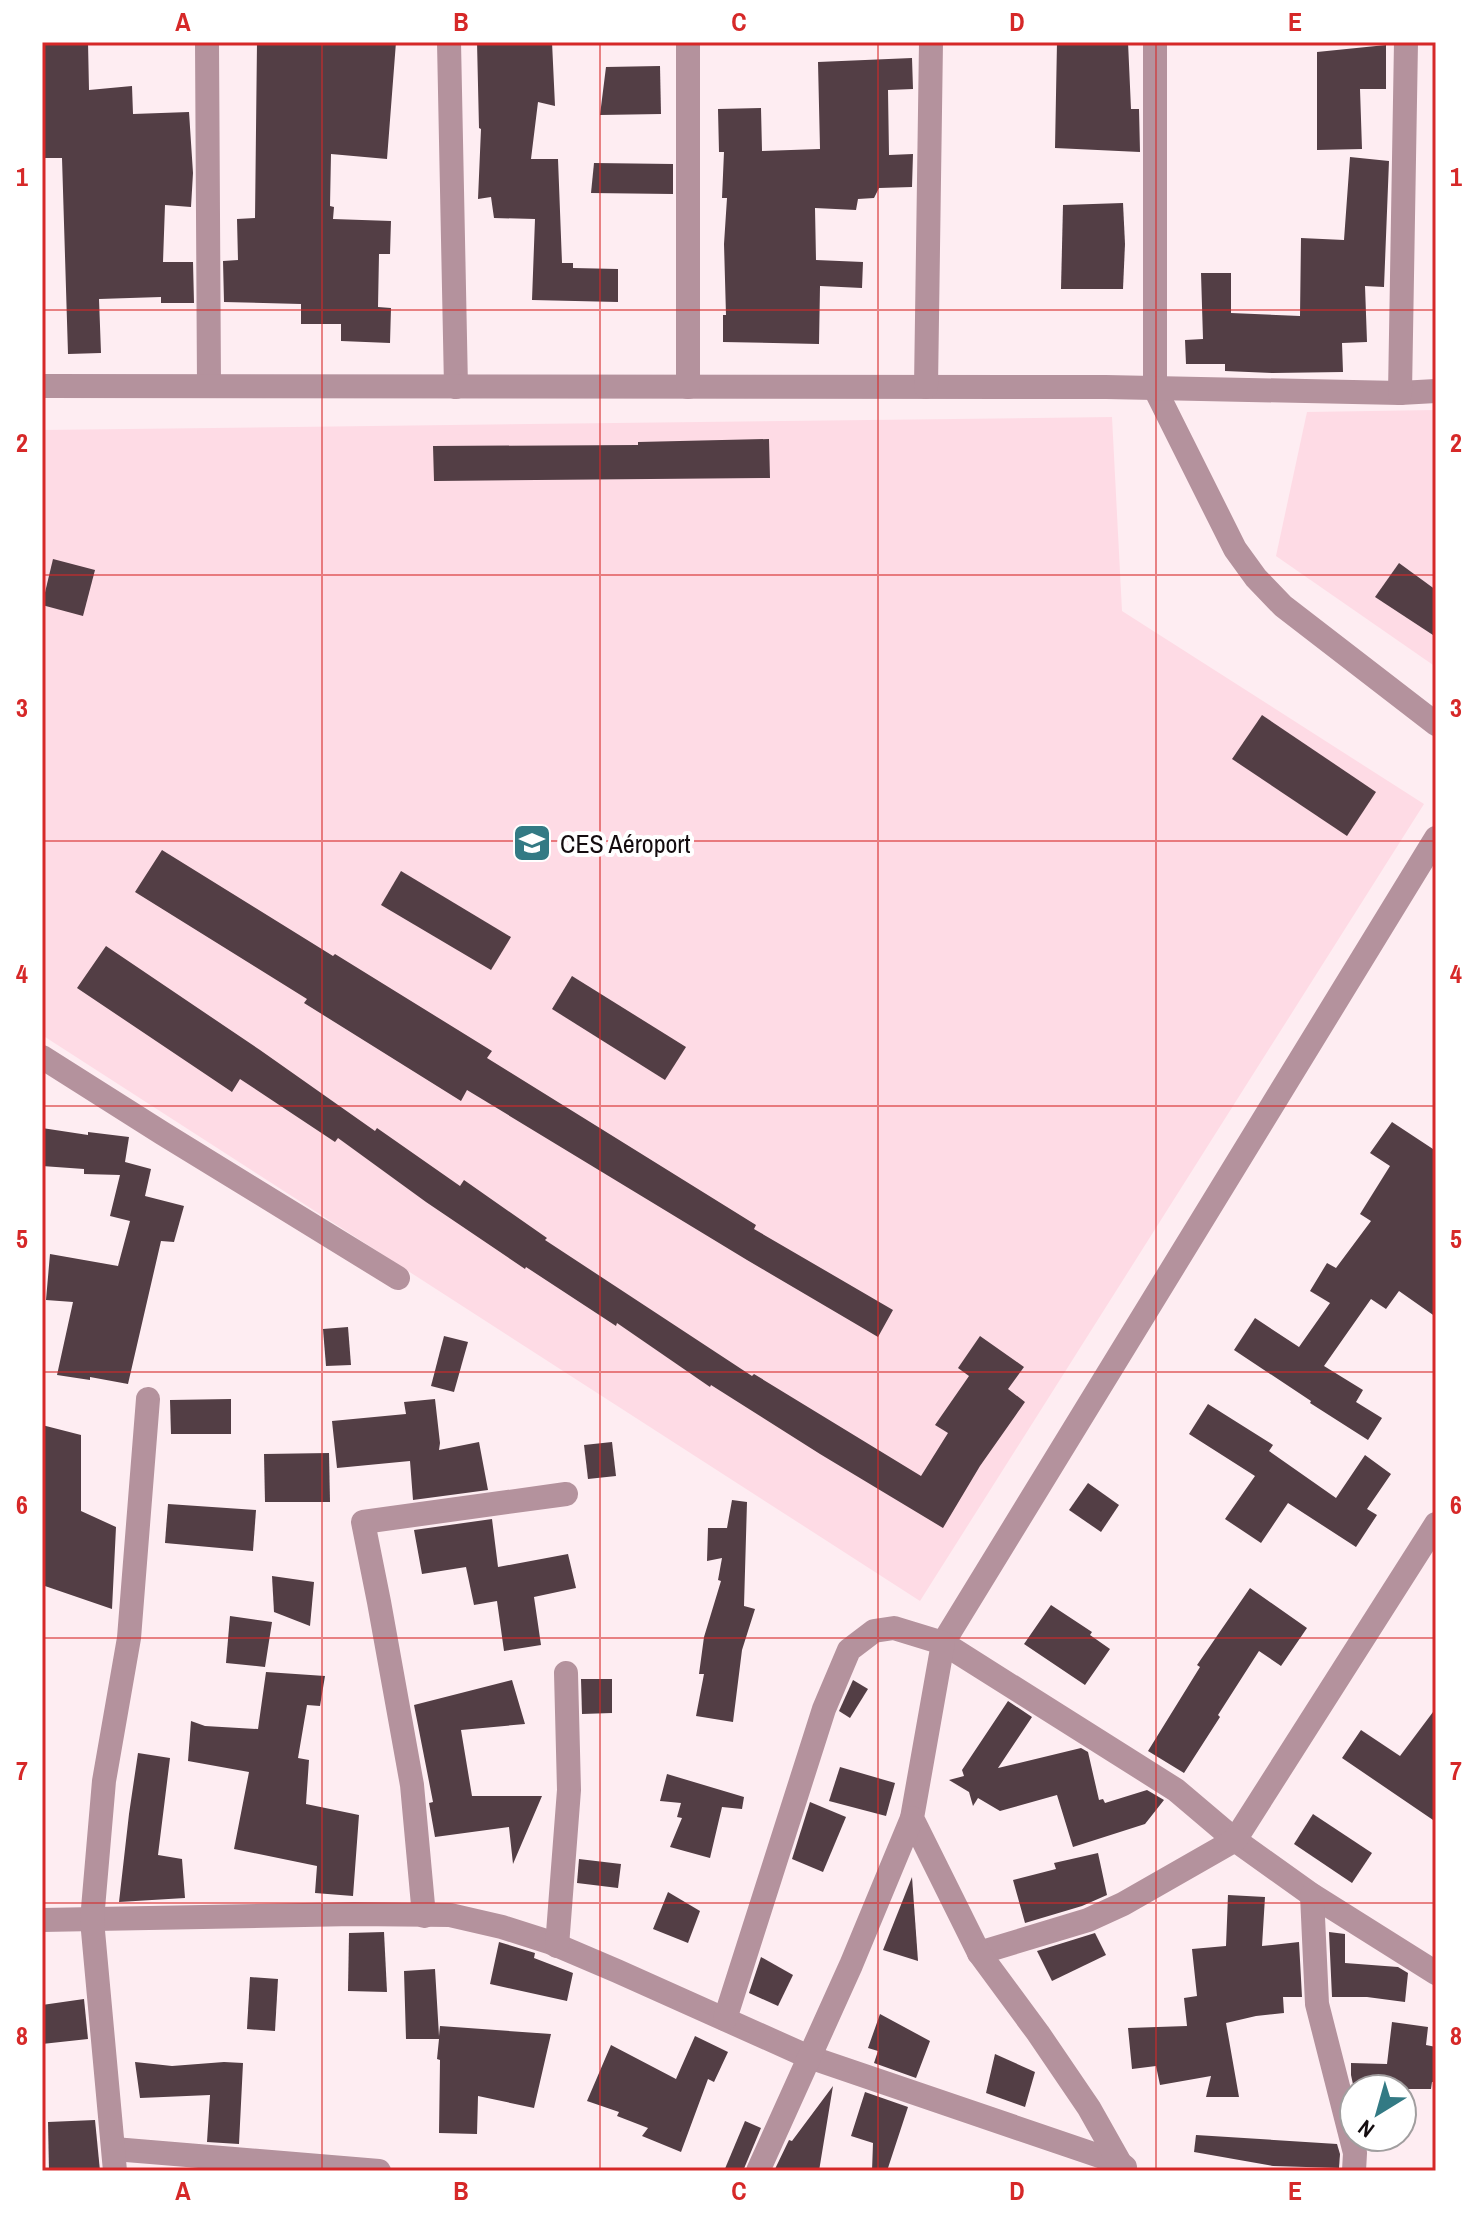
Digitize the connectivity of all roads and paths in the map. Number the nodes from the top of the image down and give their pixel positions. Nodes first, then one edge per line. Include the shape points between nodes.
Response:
1 (207, 42) edge
2 (449, 42) edge
3 (688, 42) edge
4 (931, 42) edge
5 (1155, 42) edge
6 (1406, 42) edge
7 (42, 386) edge
8 (209, 386) junction
9 (456, 387) junction
10 (688, 387) junction
11 (926, 387) junction
12 (1155, 389) junction
13 (1436, 391) edge
14 (1400, 393) junction
15 (1436, 724) edge
16 (1436, 838) edge
17 (42, 1057) edge
18 (398, 1278) dead end
19 (148, 1399) dead end
20 (566, 1494) dead end
21 (1436, 1524) edge
22 (943, 1643) junction
23 (566, 1673) dead end
24 (912, 1818) junction
25 (1235, 1840) junction
26 (1312, 1895) junction
27 (424, 1916) junction
28 (42, 1920) edge
29 (92, 1920) junction
30 (557, 1946) junction
31 (979, 1953) junction
32 (1436, 1973) edge
33 (725, 2019) junction
34 (809, 2057) junction
35 (114, 2160) edge
36 (1125, 2167) edge
37 (352, 2170) edge
38 (379, 2171) edge
39 (758, 2171) edge
40 (1354, 2171) edge

1 - 8 street
2 - 9 street
3 - 10 street
4 - 11 street
5 - 12 street
6 - 14 street
7 - 8 street
8 - 9 street
9 - 10 street
10 - 11 street
11 - 12 street
12 - 14 street
12 - 15 street via 1235,549 1256,578 1283,606
13 - 14 street
16 - 22 street
17 - 18 street
19 - 29 street via 129,1638 104,1781
20 - 27 street via 363,1522 412,1785
21 - 25 street
22 - 24 street
22 - 25 street via 1176,1790
22 - 33 street via 894,1628 874,1631 849,1650 824,1709
23 - 30 street via 569,1790
24 - 31 street
24 - 34 street
25 - 26 street
25 - 31 street via 1088,1920
26 - 32 street
26 - 40 street via 1317,2004 1355,2153
27 - 29 street
27 - 30 street via 450,1915
28 - 29 street
29 - 35 street
30 - 33 street
31 - 36 street
33 - 34 street
34 - 36 street
34 - 39 street
35 - 37 street
37 - 38 street

